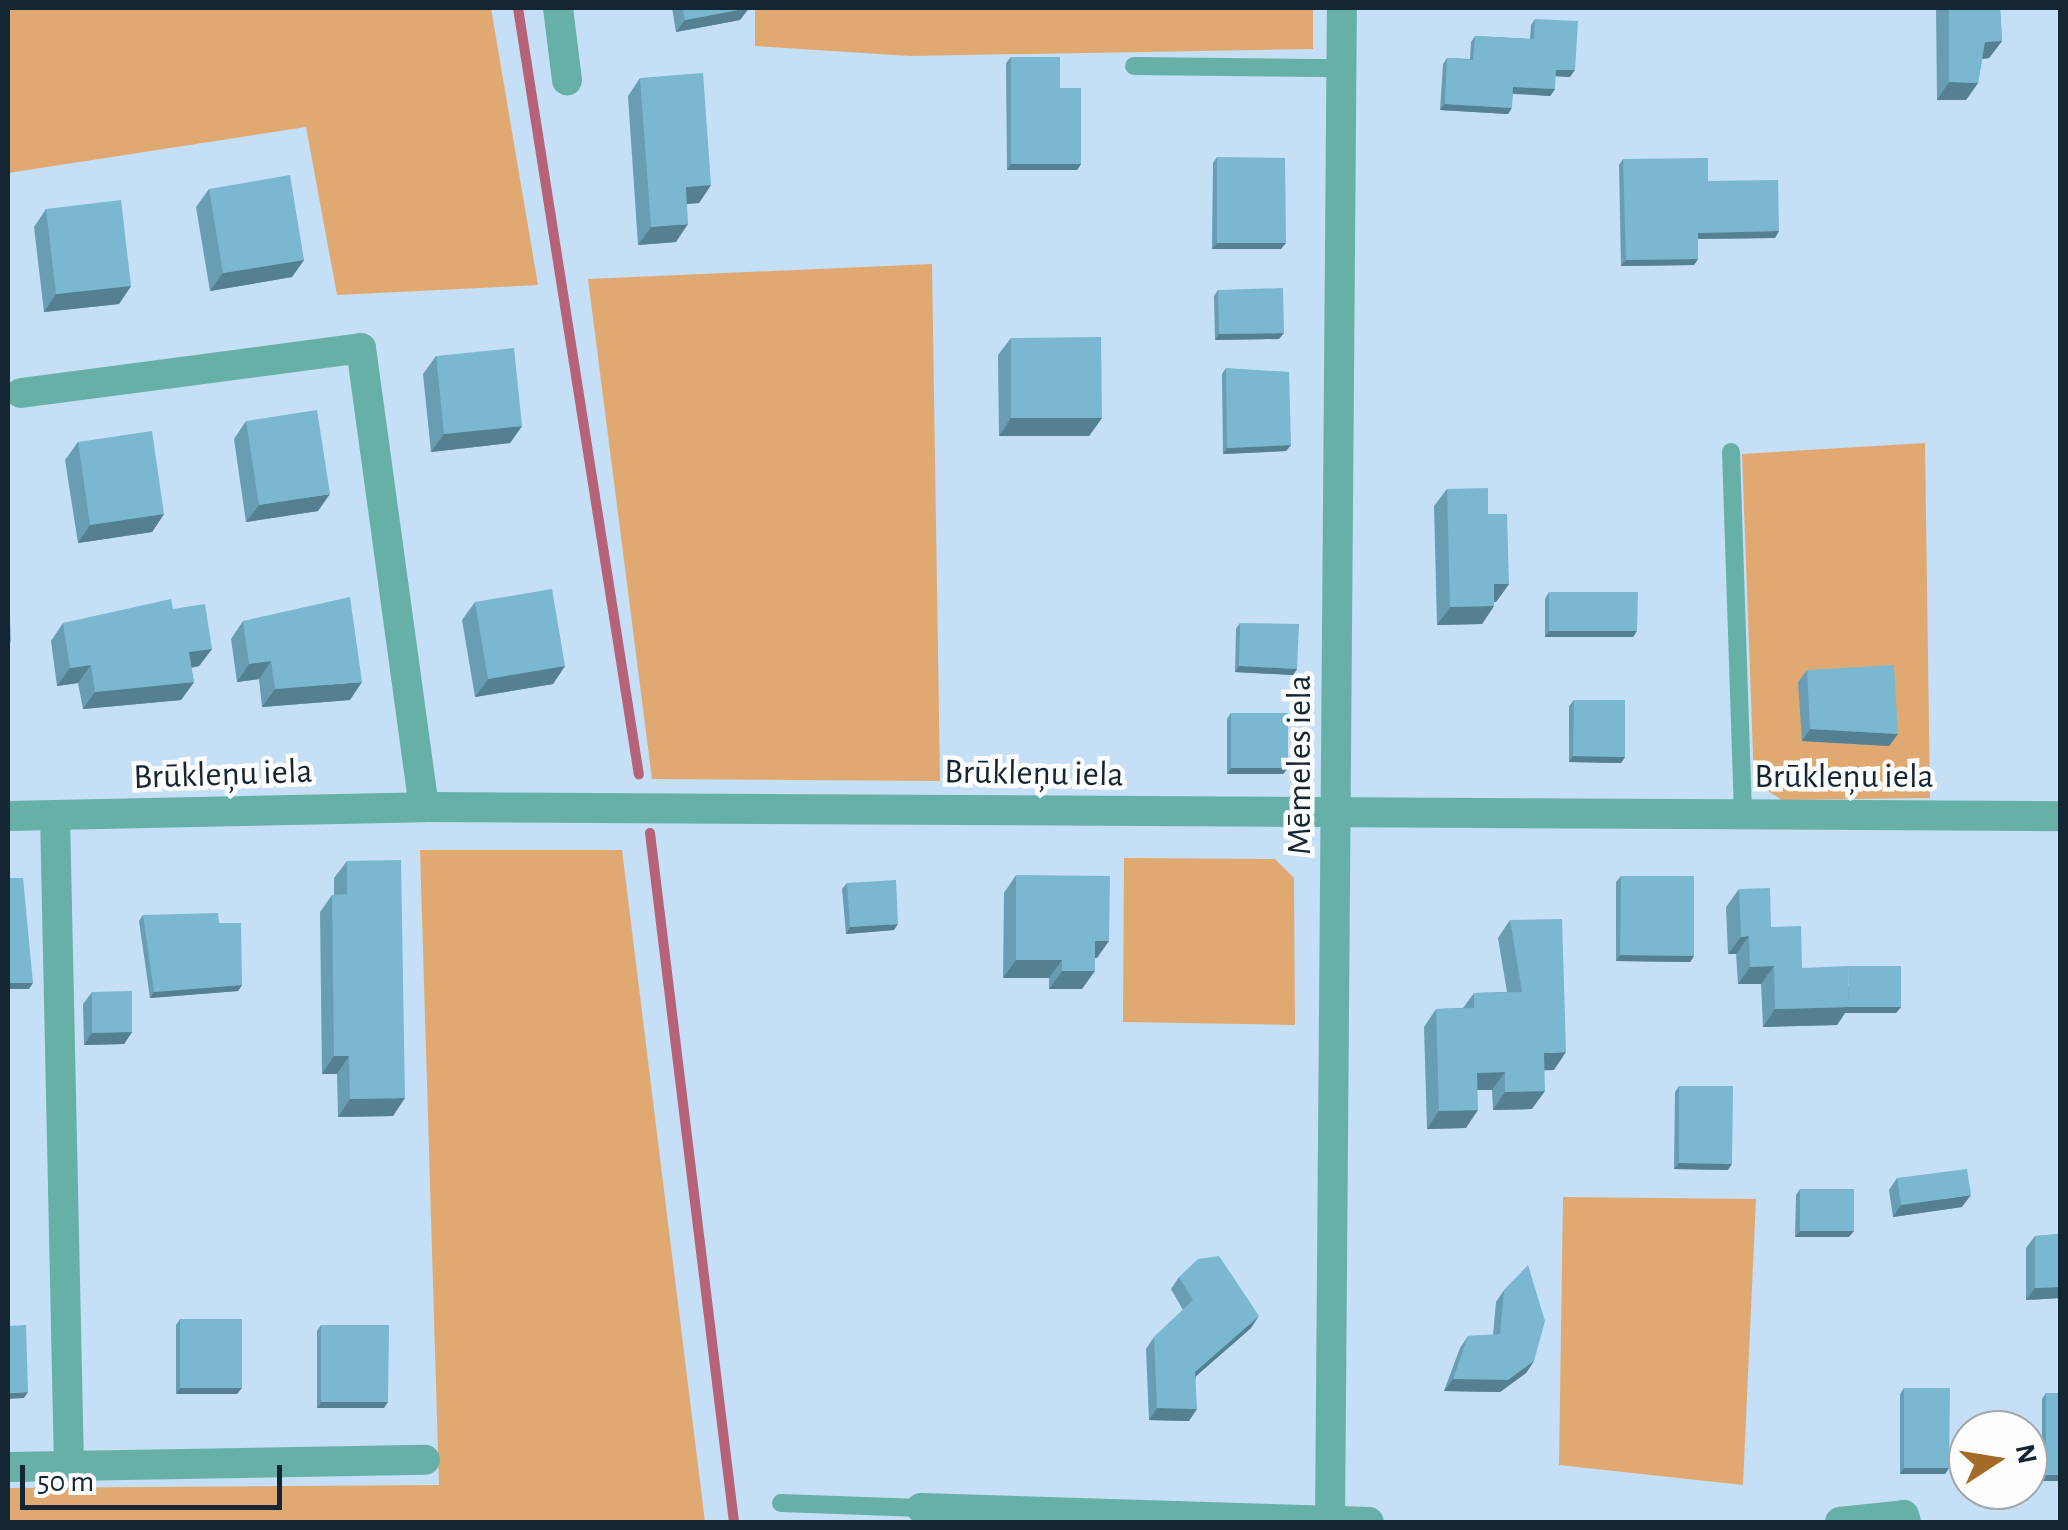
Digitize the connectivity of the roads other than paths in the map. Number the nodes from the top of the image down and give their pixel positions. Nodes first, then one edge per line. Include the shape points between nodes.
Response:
1 (558, 8) edge
2 (1342, 8) edge
3 (1134, 66) dead end
4 (1342, 68) junction
5 (568, 80) dead end
6 (21, 393) dead end
7 (1731, 452) dead end
8 (424, 807) junction
9 (1337, 814) junction
10 (1742, 814) junction
11 (55, 815) junction
12 (8, 816) edge
13 (2060, 816) edge
14 (425, 1460) dead end
15 (69, 1466) junction
16 (8, 1467) edge
17 (781, 1502) dead end
18 (921, 1508) joint
19 (1330, 1520) edge
20 (1369, 1522) edge
21 (1840, 1522) edge
22 (1906, 1522) edge

1 - 5 street
2 - 4 street, Mēmeles iela
3 - 4 lane
4 - 9 street, Mēmeles iela
6 - 8 street via 361,348
7 - 10 lane
8 - 9 street, Brūkleņu iela
8 - 11 street, Brūkleņu iela
9 - 10 street, Brūkleņu iela
9 - 19 street, Mēmeles iela
10 - 13 street, Brūkleņu iela
11 - 12 street, Brūkleņu iela
11 - 15 street
14 - 15 street
15 - 16 street
17 - 18 lane
18 - 19 street
19 - 20 street
21 - 22 street via 1904,1514

